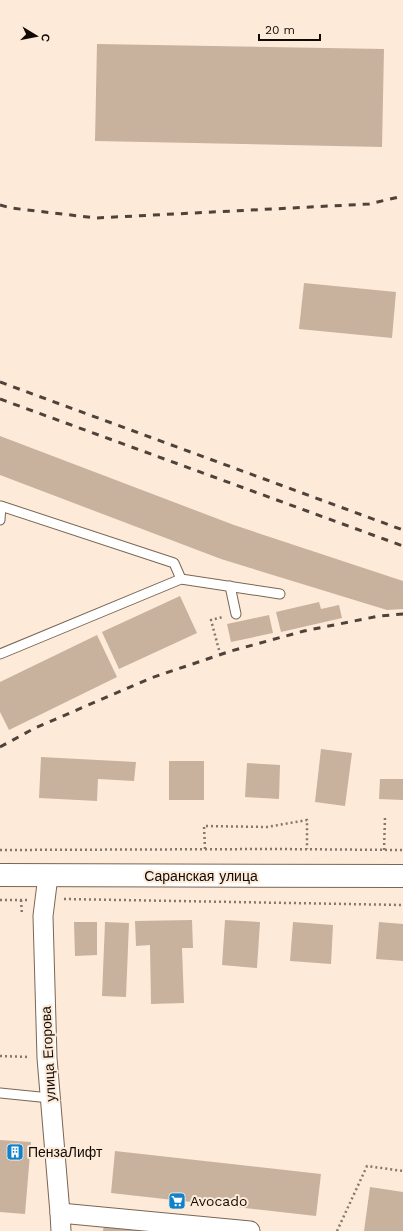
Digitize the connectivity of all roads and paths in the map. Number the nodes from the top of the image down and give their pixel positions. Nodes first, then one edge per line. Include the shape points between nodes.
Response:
1 (0, 520) edge
2 (181, 579) junction
3 (230, 586) junction
4 (280, 594) dead end
5 (236, 614) joint
6 (219, 650) dead end
7 (0, 654) edge
8 (385, 817) dead end
9 (205, 849) junction
10 (307, 849) junction
11 (0, 850) edge
12 (384, 850) junction
13 (403, 850) edge
14 (0, 875) edge
15 (48, 876) junction
16 (403, 876) edge
17 (44, 899) junction
18 (0, 900) edge
19 (403, 905) edge
20 (0, 1056) edge
21 (47, 1058) junction
22 (0, 1093) edge
23 (50, 1098) junction
24 (402, 1171) edge
25 (60, 1222) edge
26 (250, 1231) edge
27 (337, 1231) edge

1 - 2 lane via 1,506 174,563
2 - 3 lane
2 - 7 lane
3 - 4 lane
3 - 5 lane
5 - 6 path via 211,620
8 - 12 path
9 - 10 path
9 - 10 path via 204,826 267,827 307,820
9 - 11 path
10 - 12 path
12 - 13 path
14 - 15 main road, Саранская улица
15 - 16 main road, Саранская улица
15 - 17 street, улица Егорова
17 - 18 path
17 - 19 path
17 - 21 street, улица Егорова
20 - 21 path
21 - 23 street, улица Егорова
22 - 23 lane
23 - 25 street, улица Егорова
24 - 27 path via 367,1166
25 - 26 street

